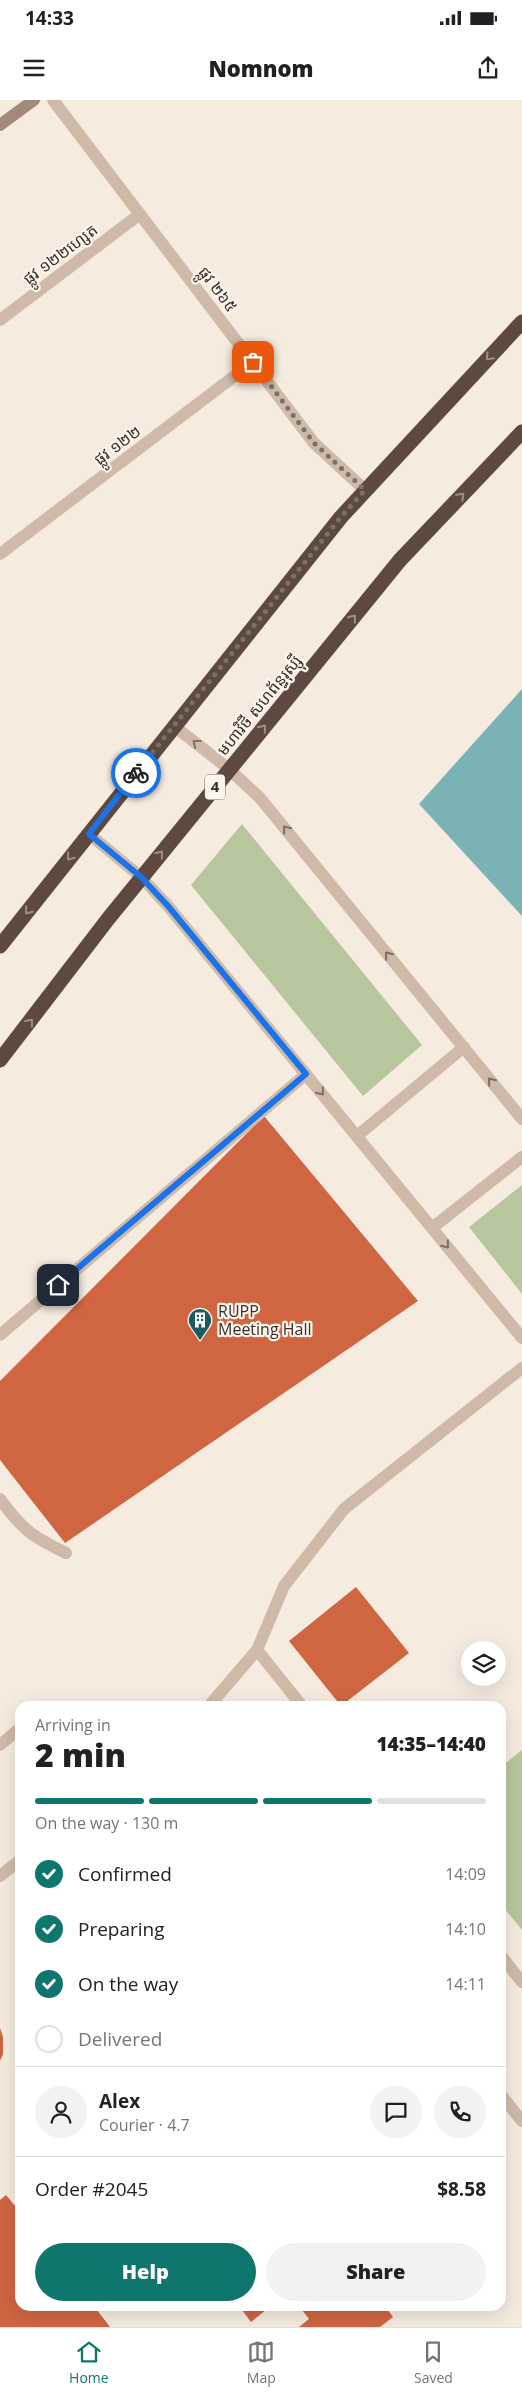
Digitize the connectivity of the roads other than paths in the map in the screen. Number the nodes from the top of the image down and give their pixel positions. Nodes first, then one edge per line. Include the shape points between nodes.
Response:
1 (34, 100) edge
2 (53, 100) edge
3 (0, 125) edge
4 (140, 214) junction
5 (0, 320) edge
6 (522, 322) edge
7 (253, 362) junction
8 (522, 432) edge
9 (365, 490) junction
10 (0, 554) edge
11 (174, 726) junction
12 (229, 769) junction
13 (89, 834) junction
14 (141, 877) junction
15 (0, 946) edge
16 (464, 1047) junction
17 (0, 1060) edge
18 (306, 1074) junction
19 (522, 1119) edge
20 (357, 1136) junction
21 (522, 1157) edge
22 (432, 1228) junction
23 (0, 1335) edge
24 (522, 1338) edge
25 (522, 1368) edge
26 (0, 1499) edge
27 (66, 1552) dead end
28 (258, 1650) junction
29 (213, 1701) edge
30 (298, 1701) edge
31 (15, 1732) edge
32 (0, 1745) edge
33 (15, 1864) edge
34 (0, 1876) edge
35 (506, 1962) edge
36 (522, 1982) edge
37 (506, 2102) edge
38 (522, 2121) edge

1 - 3 main road
2 - 4 street, ផ្លូវ ២៦៥
4 - 5 street, ផ្លូវ ១២២ហ្សេត
4 - 7 street, ផ្លូវ ២៦៥
6 -> 9 highway
7 - 9 street, ផ្លូវ ២៦៥ via 314,443
7 - 10 street, ផ្លូវ ១២២
12 -> 8 highway, មហាវិថី សហព័ន្ធរុស្ស៊ី / 4 via 400,560
9 - 11 highway
12 -> 11 street
11 - 13 highway
14 -> 12 highway, មហាវិថី សហព័ន្ធរុស្ស៊ី / 4
16 -> 12 street via 260,798
13 - 14 street
13 -> 15 highway
17 -> 14 highway, មហាវិថី សហព័ន្ធរុស្ស៊ី / 4
14 - 18 street
19 -> 16 street
16 - 20 street
18 -> 20 street
18 - 23 street
20 - 22 street
21 - 22 street
22 -> 24 street
25 - 28 street via 344,1510 284,1586
26 - 27 street via 20,1526 42,1542
28 - 29 street
28 - 30 street
31 - 32 street
33 - 34 street
35 - 36 street
37 - 38 street

